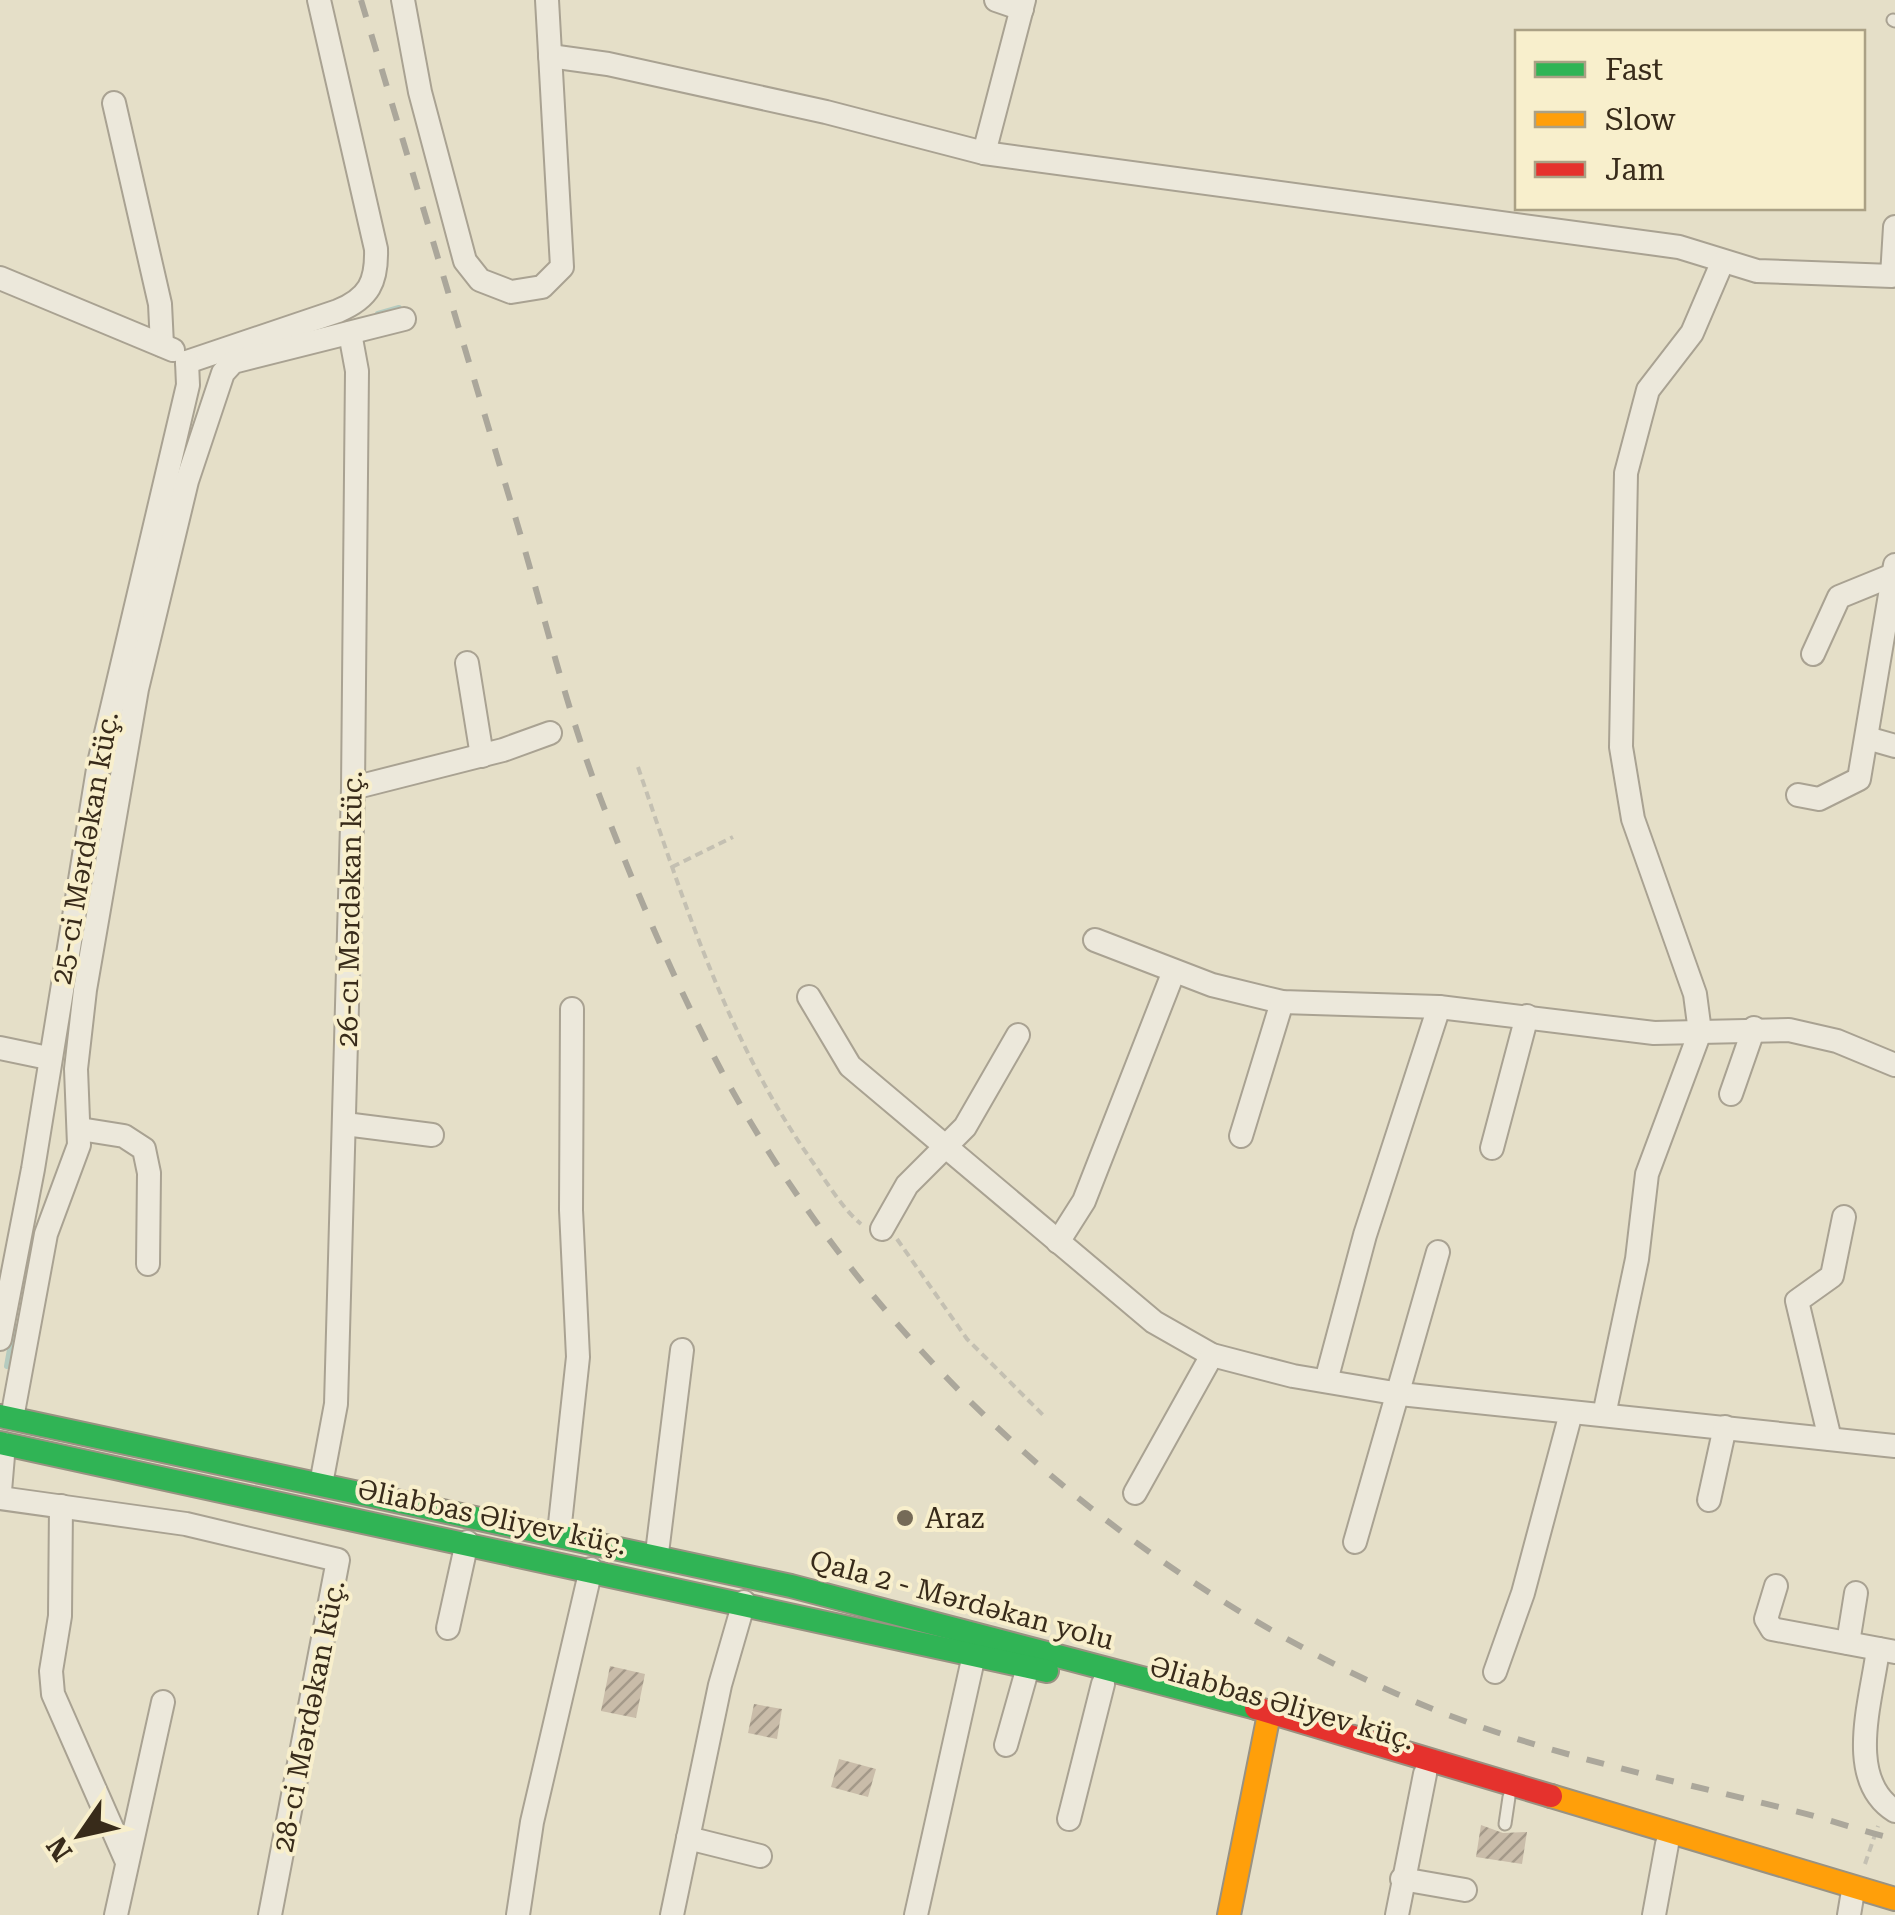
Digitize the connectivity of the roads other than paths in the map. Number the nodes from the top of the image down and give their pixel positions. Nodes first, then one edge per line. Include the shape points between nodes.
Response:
1 (319, 0) edge
2 (403, 0) edge
3 (547, 0) edge
4 (996, 0) edge
5 (1023, 4) edge
6 (550, 56) junction
7 (114, 103) dead end
8 (984, 153) junction
9 (1895, 227) edge
10 (1722, 263) junction
11 (0, 278) edge
12 (1893, 282) edge
13 (404, 319) dead end
14 (350, 333) junction
15 (162, 345) junction
16 (188, 362) junction
17 (1894, 570) edge
18 (1813, 654) dead end
19 (467, 663) dead end
20 (550, 733) dead end
21 (1867, 738) junction
22 (1895, 746) edge
23 (482, 756) junction
24 (353, 788) junction
25 (1798, 795) dead end
26 (1095, 940) dead end
27 (1174, 971) junction
28 (809, 997) dead end
29 (1282, 1002) junction
30 (1439, 1007) junction
31 (572, 1009) dead end
32 (1527, 1016) junction
33 (1754, 1028) junction
34 (1700, 1032) junction
35 (1018, 1035) dead end
36 (0, 1048) edge
37 (48, 1058) junction
38 (1895, 1065) edge
39 (1732, 1094) dead end
40 (344, 1124) junction
41 (80, 1129) junction
42 (432, 1135) dead end
43 (1240, 1136) dead end
44 (1492, 1148) dead end
45 (944, 1149) junction
46 (1844, 1216) dead end
47 (882, 1230) road end
48 (1058, 1242) junction
49 (1438, 1252) dead end
50 (148, 1264) dead end
51 (0, 1339) edge
52 (682, 1350) dead end
53 (1212, 1355) junction
54 (1326, 1382) junction
55 (1400, 1394) junction
56 (1571, 1412) junction
57 (1604, 1415) junction
58 (6, 1417) edge
59 (1724, 1427) junction
60 (1830, 1439) junction
61 (2, 1444) edge
62 (1895, 1446) edge
63 (321, 1484) junction
64 (1136, 1492) dead end
65 (0, 1494) edge
66 (1709, 1500) dead end
67 (61, 1506) junction
68 (316, 1510) junction
69 (346, 1517) junction
70 (559, 1533) junction
71 (466, 1542) junction
72 (1355, 1542) dead end
73 (657, 1554) junction
74 (338, 1560) junction
75 (591, 1568) junction
76 (1776, 1586) dead end
77 (1856, 1593) dead end
78 (744, 1602) junction
79 (448, 1628) dead end
80 (1848, 1643) junction
81 (1886, 1650) edge
82 (974, 1655) junction
83 (1028, 1667) junction
84 (1496, 1672) dead end
85 (1103, 1684) junction
86 (163, 1702) dead end
87 (1267, 1721) junction
88 (1006, 1744) dead end
89 (1425, 1774) junction
90 (1509, 1798) junction
91 (1888, 1807) edge
92 (1069, 1819) dead end
93 (1504, 1824) dead end
94 (688, 1838) junction
95 (1667, 1844) junction
96 (760, 1856) dead end
97 (127, 1862) junction
98 (1402, 1879) junction
99 (1465, 1890) dead end
100 (1895, 1898) edge
101 (1852, 1900) edge
102 (1895, 1910) edge
103 (116, 1915) edge
104 (270, 1915) edge
105 (518, 1915) edge
106 (672, 1915) edge
107 (916, 1915) edge
108 (1229, 1915) edge
109 (1396, 1915) edge
110 (1654, 1915) edge

1 - 16 street via 376,249 373,286 338,312
2 - 6 street via 460,249 480,280 511,292 542,287 562,267
3 - 6 street
4 - 5 street
5 - 8 street
6 - 8 street via 826,112
7 - 15 street via 160,304
8 - 10 street via 1679,247
9 - 12 street
10 - 12 street via 1757,272
10 - 34 street via 1692,333 1642,404 1623,512 1624,780 1696,994
11 - 15 street
13 - 14 street
14 - 24 street, 26-cı Mərdəkan küç. via 357,371
14 - 41 street via 227,366 199,440 153,614 102,874 76,1069
15 - 16 street
16 - 37 street, 25-ci Mərdəkan küç. via 99,762
17 - 18 street via 1839,597
17 - 21 street
19 - 23 street
20 - 23 street
21 - 22 street
21 - 25 street via 1853,786 1819,799
23 - 24 street
24 - 40 street, 26-cı Mərdəkan küç.
26 - 27 street
27 - 29 street
27 - 48 street via 1084,1201
28 - 45 street via 850,1066
29 - 30 street
29 - 43 street
30 - 32 street
30 - 54 street via 1365,1235
31 - 70 street via 578,1357
32 - 34 street via 1654,1033
32 - 44 street
33 - 34 street
33 - 38 street via 1810,1034
33 - 39 street
34 - 57 street via 1647,1174 1637,1259
35 - 45 street via 965,1127
36 - 37 street
37 - 51 street, 25-ci Mərdəkan küç.
40 - 42 street
40 - 63 street, 26-cı Mərdəkan küç. via 336,1404
41 - 50 street via 124,1136 144,1149
41 - 58 street via 76,1160 46,1234
45 - 47 street via 907,1185
45 - 48 street
46 - 60 street via 1832,1276 1797,1301
48 - 53 street via 1154,1322
49 - 55 street
52 - 73 street
53 - 54 street
53 - 64 street
54 - 55 street
55 - 56 street
55 - 72 street
56 - 57 street
56 - 84 street
57 - 59 street
58 - 63 main road, Qala 2 - Mərdəkan yolu
59 - 60 street
59 - 66 street
60 - 62 street
61 - 65 street
61 - 68 main road, Əliabbas Əliyev küç.
63 - 68 main road
63 - 70 main road, Qala 2 - Mərdəkan yolu
65 - 67 street, 28-ci Mərdəkan küç.
67 - 74 street, 28-ci Mərdəkan küç. via 186,1524
67 - 97 street via 54,1694
68 - 69 main road, Əliabbas Əliyev küç.
69 - 71 main road, Əliabbas Əliyev küç.
69 - 74 street
70 - 73 main road, Qala 2 - Mərdəkan yolu
71 - 75 main road, Əliabbas Əliyev küç.
71 - 79 street
73 - 87 main road, Qala 2 - Mərdəkan yolu via 986,1634
74 - 104 street, 28-ci Mərdəkan küç.
75 - 78 main road, Əliabbas Əliyev küç.
75 - 105 street via 532,1822
76 - 80 street via 1766,1619 1772,1629
77 - 80 street
78 - 82 main road, Əliabbas Əliyev küç.
78 - 94 street
80 - 81 street
81 - 91 street via 1865,1774
82 - 83 main road, Əliabbas Əliyev küç.
82 - 107 street
83 - 85 main road, Əliabbas Əliyev küç.
83 - 88 street
85 - 87 main road, Əliabbas Əliyev küç.
85 - 92 street
86 - 97 street
87 - 89 main road, Əliabbas Əliyev küç.
87 - 101 main road, Qala 2 - Mərdəkan yolu
87 - 108 main road
89 - 90 main road, Əliabbas Əliyev küç.
89 - 98 street
90 - 93 lane
90 - 95 main road, Əliabbas Əliyev küç.
94 - 96 street
94 - 106 street
95 - 101 main road, Əliabbas Əliyev küç.
95 - 110 street
97 - 103 street
98 - 99 street
98 - 109 street
100 - 101 main road, Qala 2 - Mərdəkan yolu
101 - 102 main road, Əliabbas Əliyev küç.

